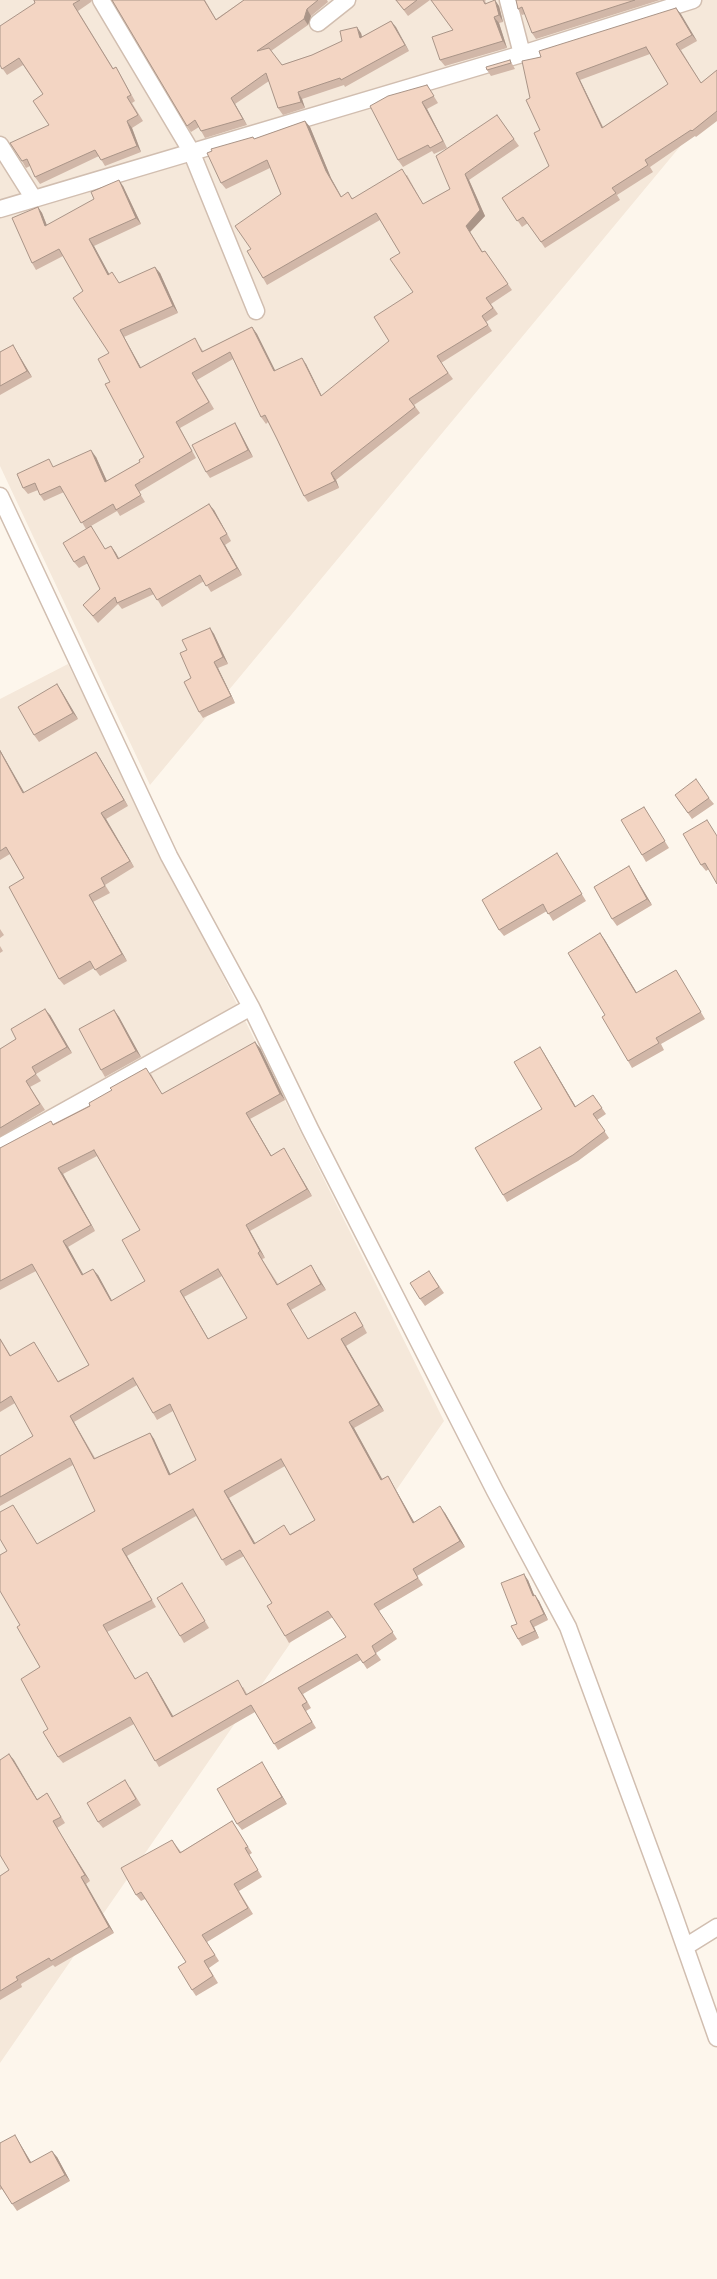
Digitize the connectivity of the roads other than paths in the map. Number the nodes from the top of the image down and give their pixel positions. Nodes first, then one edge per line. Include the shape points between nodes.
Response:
1 (101, 0) edge
2 (347, 0) edge
3 (508, 0) edge
4 (693, 0) edge
5 (318, 23) dead end
6 (522, 54) junction
7 (0, 145) edge
8 (191, 151) junction
9 (34, 199) junction
10 (0, 209) edge
11 (256, 312) dead end
12 (0, 496) edge
13 (251, 1007) junction
14 (0, 1147) edge
15 (717, 1927) edge
16 (685, 1947) junction
17 (717, 2038) edge

1 - 8 street
2 - 5 street
3 - 6 street
4 - 6 street
6 - 8 street
7 - 9 street
8 - 9 street
8 - 11 street
9 - 10 street
12 - 13 street via 169,856
13 - 14 street
13 - 16 street via 310,1130 568,1628
15 - 16 street
16 - 17 street

